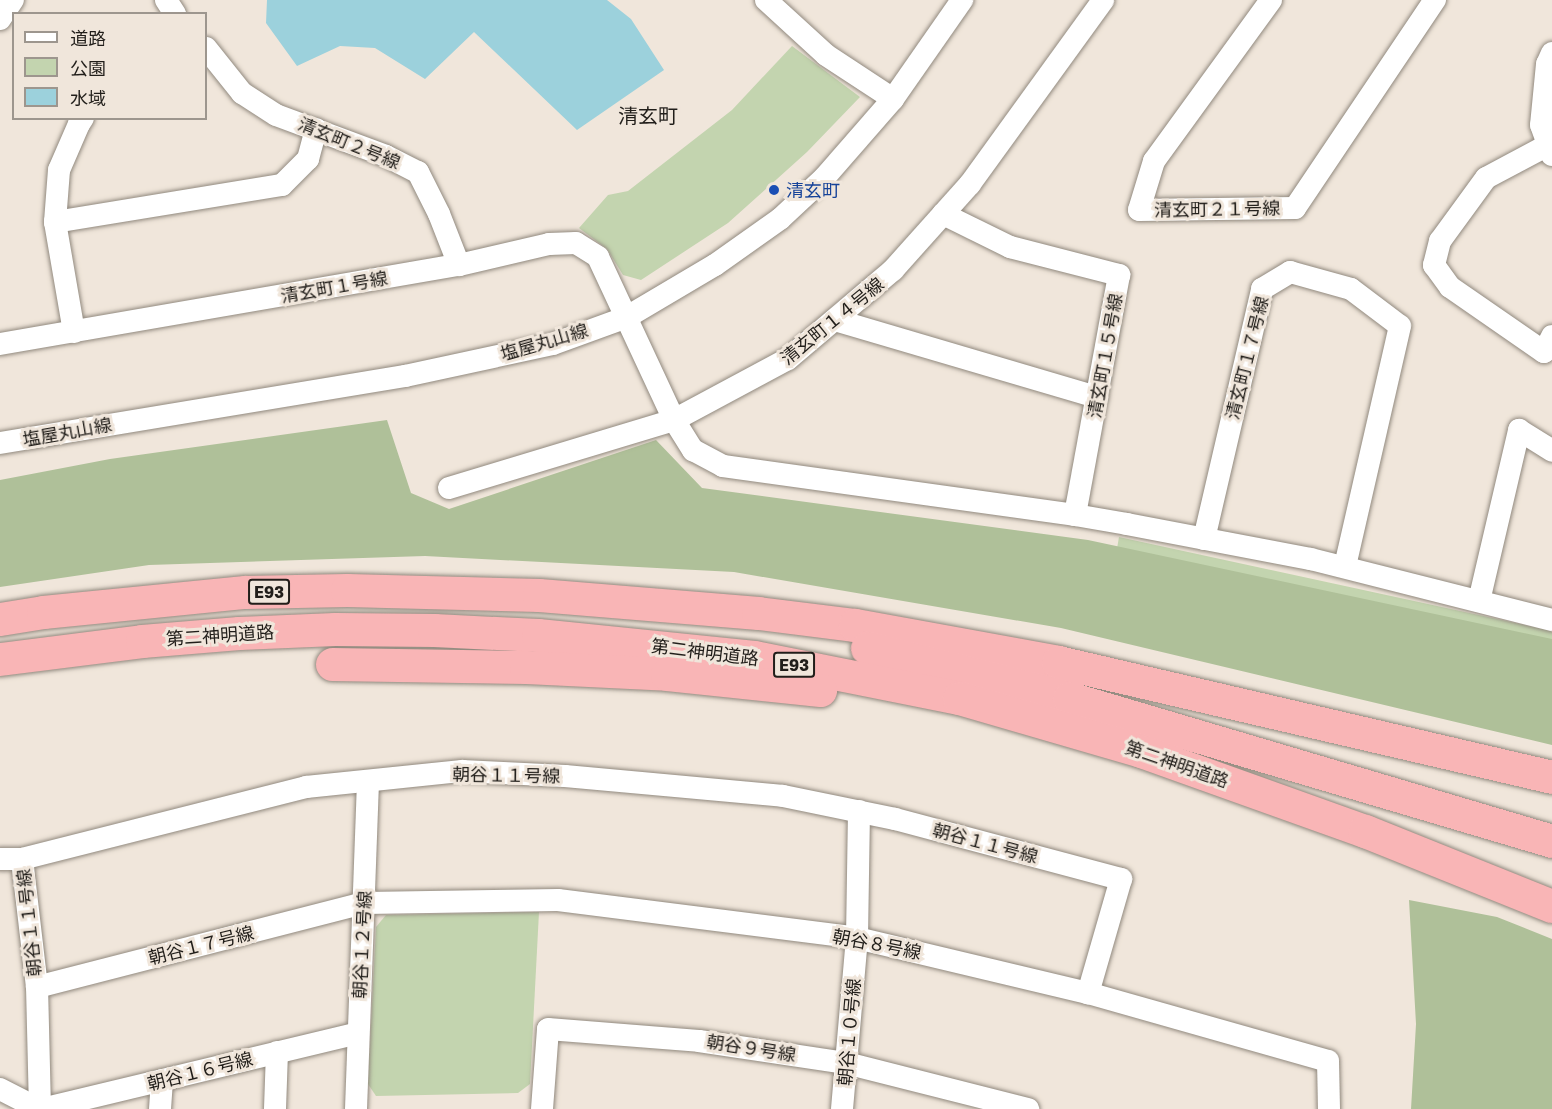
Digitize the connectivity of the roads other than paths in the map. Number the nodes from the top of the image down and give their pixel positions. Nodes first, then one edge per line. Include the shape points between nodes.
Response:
1 (13, 0) edge
2 (766, 0) edge
3 (962, 0) edge
4 (1102, 0) edge
5 (1271, 0) edge
6 (1436, 0) edge
7 (0, 19) edge
8 (207, 49) edge
9 (1552, 53) edge
10 (893, 99) junction
11 (81, 120) edge
12 (316, 129) junction
13 (1550, 150) edge
14 (944, 214) junction
15 (55, 222) junction
16 (459, 266) junction
17 (627, 317) junction
18 (835, 320) junction
19 (74, 332) junction
20 (1552, 336) edge
21 (0, 344) edge
22 (1097, 397) junction
23 (674, 420) junction
24 (0, 443) edge
25 (1552, 450) edge
26 (449, 488) dead end
27 (1076, 514) junction
28 (1204, 539) junction
29 (1345, 567) junction
30 (540, 595) junction
31 (1479, 602) junction
32 (0, 619) edge
33 (1552, 620) edge
34 (0, 659) edge
35 (332, 664) dead end
36 (1065, 728) junction
37 (1552, 777) edge
38 (368, 781) junction
39 (859, 812) junction
40 (1552, 841) edge
41 (11, 859) edge
42 (365, 903) junction
43 (1552, 906) edge
44 (857, 938) junction
45 (37, 987) junction
46 (1088, 993) junction
47 (358, 1033) junction
48 (277, 1052) junction
49 (846, 1063) junction
50 (162, 1080) junction
51 (0, 1089) edge
52 (41, 1109) edge
53 (160, 1109) edge
54 (275, 1109) edge
55 (356, 1109) edge
56 (542, 1109) edge
57 (842, 1109) edge
58 (1028, 1109) edge
59 (1329, 1109) edge

1 - 7 street
2 - 10 street via 826,55
3 - 10 street, 塩屋丸山線
4 - 14 street, 清玄町１４号線 via 976,178
5 - 6 street, 清玄町２１号線 via 1154,161 1139,210 1296,208
8 - 12 street, 清玄町２号線 via 242,93 276,115
9 - 13 street via 1547,64 1540,125
10 - 17 street, 塩屋丸山線 via 825,177 780,219 715,266
11 - 15 street via 59,170
12 - 15 street via 308,159 282,185
12 - 16 street, 清玄町２号線 via 418,172
13 - 20 street via 1486,178 1440,241 1434,265 1450,286 1544,352
14 - 18 street, 清玄町１４号線 via 893,270
14 - 22 street, 清玄町１５号線 via 1010,247 1119,275
15 - 19 street
16 - 17 street, 清玄町１号線 via 549,244 576,243 598,257
16 - 19 street, 清玄町１号線
17 - 23 street, 清玄町１号線
17 - 24 street, 塩屋丸山線 via 553,344 405,376
18 - 22 street
18 - 23 street, 清玄町１４号線 via 788,359
19 - 21 street, 清玄町１号線
22 - 27 street, 清玄町１５号線
23 - 26 street, 清玄町１４号線
23 - 27 street, 清玄町１号線 via 693,450 723,466
25 - 31 street via 1519,430
27 - 28 street, 清玄町１号線
28 - 29 street, 清玄町１号線
28 - 29 street, 清玄町１７号線 via 1262,289 1290,272 1351,289 1400,326
29 - 31 street, 清玄町１号線
30 - 32 highway, 第二神明道路 / E93 via 444,590 245,592
30 - 37 highway, 第二神明道路 / E93 via 758,613 954,641 1157,683
30 - 40 highway, 第二神明道路 / E93 via 759,627 969,671
31 - 33 street, 清玄町１号線
34 - 36 highway, 第二神明道路 / E93 via 142,640 239,633 423,630 538,635 754,657 959,698
35 - 36 highway via 503,666 667,674 809,688
36 - 43 highway, 第二神明道路 / E93 via 1365,831
38 - 39 street, 朝谷１１号線 via 462,771 565,776 783,796
38 - 41 street, 朝谷１１号線 via 306,787
38 - 42 street, 朝谷１２号線
39 - 44 street, 朝谷１０号線
39 - 46 street, 朝谷１１号線 via 1121,879
41 - 45 street, 朝谷１１号線
42 - 44 street, 朝谷８号線 via 558,900
42 - 45 street, 朝谷１７号線
42 - 47 street, 朝谷１２号線
44 - 46 street, 朝谷８号線
44 - 49 street, 朝谷１０号線
45 - 52 street, 朝谷１１号線
46 - 59 street, 朝谷８号線 via 1328,1061
47 - 48 street, 朝谷１６号線
47 - 55 street, 朝谷１２号線
48 - 50 street, 朝谷１６号線
48 - 54 street
49 - 56 street, 朝谷９号線 via 699,1041 548,1029
49 - 57 street, 朝谷１０号線
49 - 58 street, 朝谷９号線
50 - 52 street, 朝谷１６号線
50 - 53 street
51 - 52 street

